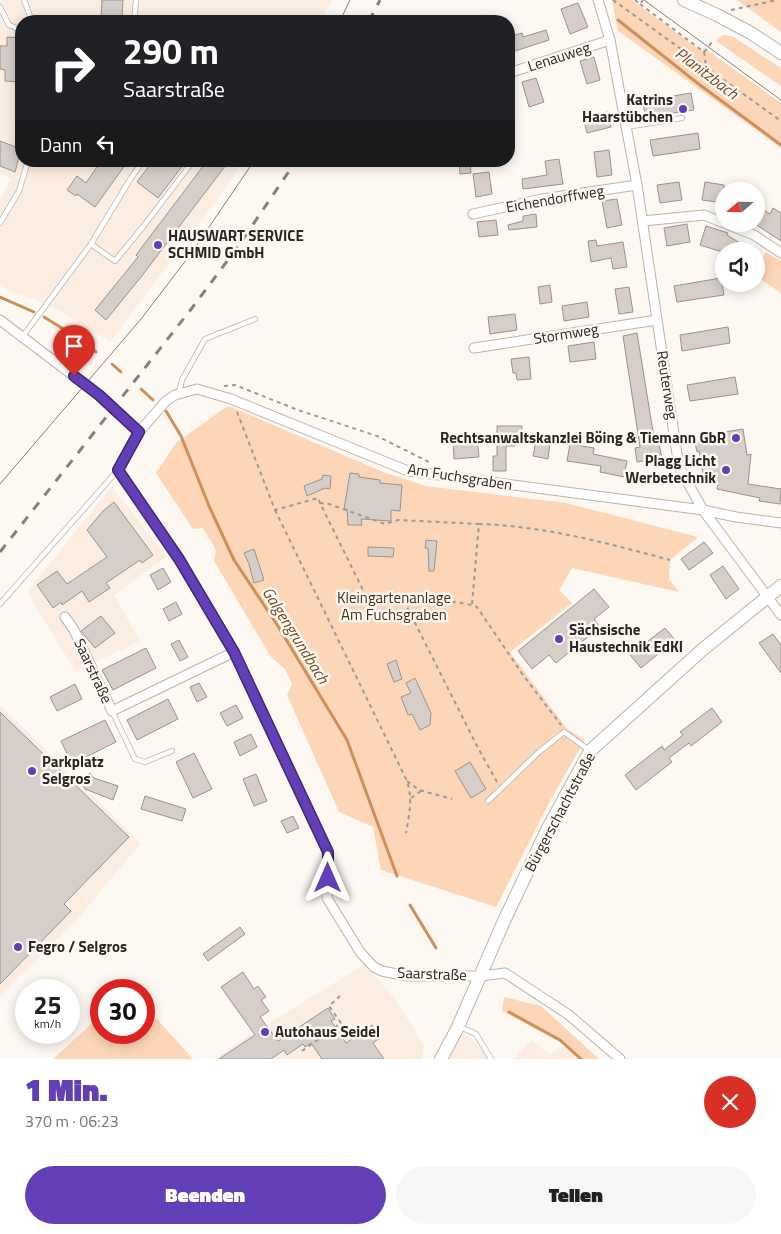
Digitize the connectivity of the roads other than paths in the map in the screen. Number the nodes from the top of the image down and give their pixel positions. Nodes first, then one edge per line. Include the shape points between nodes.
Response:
1 (24, 0) edge
2 (136, 0) edge
3 (598, 0) edge
4 (684, 0) edge
5 (0, 7) edge
6 (30, 15) edge
7 (135, 15) edge
8 (15, 28) edge
9 (610, 40) junction
10 (781, 53) edge
11 (515, 71) edge
12 (682, 118) dead end
13 (626, 127) junction
14 (26, 167) edge
15 (139, 167) edge
16 (188, 167) edge
17 (637, 185) junction
18 (473, 214) dead end
19 (715, 219) edge
20 (643, 221) junction
21 (0, 223) edge
22 (747, 232) edge
23 (91, 244) junction
24 (781, 253) edge
25 (255, 318) dead end
26 (0, 320) edge
27 (657, 320) junction
28 (23, 336) junction
29 (474, 348) dead end
30 (179, 393) junction
31 (139, 432) junction
32 (118, 470) junction
33 (703, 510) junction
34 (781, 523) edge
35 (781, 586) edge
36 (768, 597) junction
37 (0, 604) edge
38 (781, 615) edge
39 (65, 617) dead end
40 (234, 652) junction
41 (112, 711) junction
42 (172, 751) dead end
43 (590, 751) junction
44 (488, 801) dead end
45 (480, 976) junction
46 (458, 1026) junction
47 (441, 1059) edge
48 (491, 1059) edge
49 (620, 1059) edge

1 - 6 lane
2 - 7 lane
3 - 9 street, Reuterweg
4 - 10 main road via 751,33
5 - 8 lane via 9,25
9 - 11 street, Lenauweg
9 - 13 street, Reuterweg
12 - 13 lane
13 - 17 street, Reuterweg
14 - 21 lane via 19,191
15 - 23 lane
16 - 23 lane via 115,261
17 - 18 street, Eichendorffweg via 542,198
17 - 20 street, Reuterweg
19 - 20 street via 704,215
20 - 27 street, Reuterweg
22 - 24 street
23 - 28 lane
25 - 30 lane via 205,339 182,380
26 - 28 street
27 - 29 street, Stormweg
27 - 33 street, Reuterweg via 679,467
28 - 31 street via 99,395
30 - 31 street via 166,401
30 - 33 street, Am Fuchsgraben via 197,389 231,399 408,471
31 - 32 street
32 - 37 lane
32 - 40 street, Saarstraße via 179,559
33 - 34 street, Am Fuchsgraben
33 - 36 street, Reuterweg
35 - 36 main road
36 - 38 street, Reuterweg
36 - 43 main road, Bürgerschachtstraße via 702,650
39 - 41 street, Saarstraße
40 - 41 street, Saarstraße
40 - 45 street, Saarstraße via 328,852 328,898 360,952 374,967 406,976
41 - 42 lane via 135,759 145,762
43 - 44 lane via 564,732
43 - 45 main road, Bürgerschachtstraße via 548,828
45 - 46 main road, Bürgerschachtstraße
45 - 49 street via 505,973 569,1015
46 - 47 main road, Bürgerschachtstraße
46 - 48 lane via 476,1034

